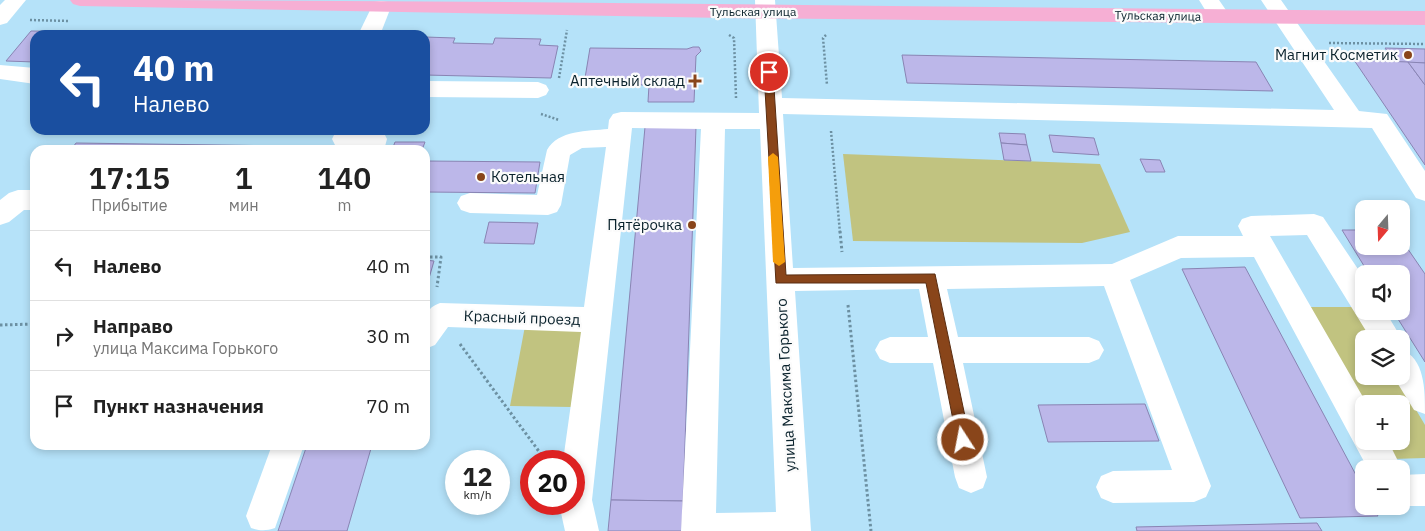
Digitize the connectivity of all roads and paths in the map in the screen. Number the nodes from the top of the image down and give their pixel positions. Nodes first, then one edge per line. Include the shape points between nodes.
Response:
1 (16, 0) edge
2 (80, 0) edge
3 (121, 1) edge
4 (205, 1) edge
5 (278, 2) edge
6 (323, 2) edge
7 (381, 6) junction
8 (765, 6) edge
9 (1214, 8) edge
10 (1277, 8) edge
11 (569, 13) edge
12 (0, 18) edge
13 (1425, 18) edge
14 (371, 30) edge
15 (829, 33) dead end
16 (734, 38) dead end
17 (1301, 42) junction
18 (1425, 44) edge
19 (0, 72) edge
20 (30, 75) edge
21 (430, 89) edge
22 (538, 90) junction
23 (829, 107) junction
24 (771, 114) junction
25 (1352, 119) junction
26 (713, 120) junction
27 (568, 123) dead end
28 (620, 137) junction
29 (344, 139) dead end
30 (374, 145) edge
31 (1425, 192) edge
32 (30, 200) edge
33 (470, 202) dead end
34 (0, 215) edge
35 (1263, 246) junction
36 (430, 257) edge
37 (1114, 275) junction
38 (931, 278) junction
39 (845, 279) junction
40 (780, 280) junction
41 (1355, 288) edge
42 (597, 320) junction
43 (30, 324) edge
44 (0, 325) edge
45 (432, 326) edge
46 (890, 350) dead end
47 (945, 350) junction
48 (1089, 350) dead end
49 (1410, 376) edge
50 (1425, 400) edge
51 (1355, 413) edge
52 (286, 450) edge
53 (537, 450) edge
54 (971, 478) dead end
55 (1113, 487) dead end
56 (1425, 490) edge
57 (1410, 491) edge
58 (262, 516) dead end
59 (794, 530) edge
60 (582, 531) edge
61 (871, 531) edge

1 - 12 street
2 - 3 main road, Тульская улица
3 - 4 main road, Тульская улица
4 - 5 main road, Тульская улица
5 - 6 main road, Тульская улица
6 - 7 main road, Тульская улица
7 - 11 main road, Тульская улица
7 - 14 street
8 - 9 main road, Тульская улица
8 - 11 main road, Тульская улица
8 - 24 street, улица Максима Горького
9 - 10 main road, Тульская улица
10 - 13 main road, Тульская улица
10 - 17 street
11 - 22 path via 559,79
15 - 23 path via 823,38
16 - 26 path via 736,116
17 - 18 path
17 - 25 street
19 - 20 street
21 - 22 street
22 - 27 path via 541,114
23 - 24 street
23 - 25 street
23 - 39 path
24 - 26 street
24 - 40 street, улица Максима Горького
25 - 31 street via 1379,120
26 - 28 street via 621,120
26 - 59 street via 698,530
28 - 33 street via 578,140 558,150 548,205
28 - 42 street
29 - 30 street via 376,139
32 - 34 street via 18,200
35 - 37 street via 1178,247
35 - 41 street via 1251,226 1314,224
35 - 51 street
36 - 45 path via 442,257
37 - 38 street
37 - 55 street via 1194,486
38 - 39 street
38 - 47 street
39 - 40 street
39 - 61 path
40 - 59 street, улица Максима Горького
42 - 45 street, Красный проезд
42 - 60 street, Красный проезд via 574,500
43 - 44 path
45 - 53 path
46 - 47 street
47 - 48 street
47 - 54 street
49 - 50 street
52 - 58 street
56 - 57 street

